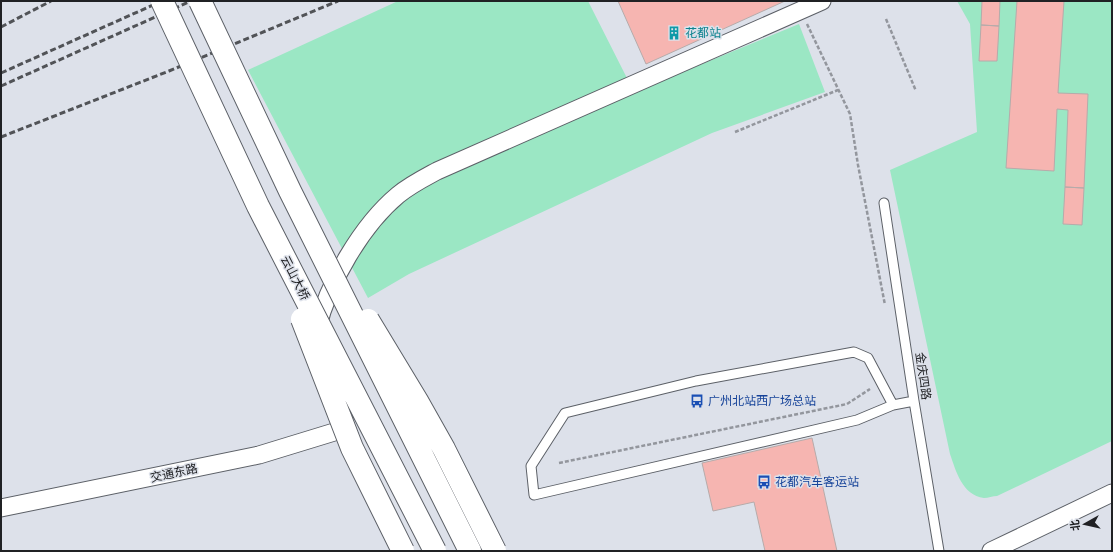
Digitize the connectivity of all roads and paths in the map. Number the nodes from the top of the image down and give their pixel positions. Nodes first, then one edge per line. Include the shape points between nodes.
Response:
1 (162, 1) edge
2 (200, 1) edge
3 (822, 1) edge
4 (801, 11) junction
5 (886, 19) dead end
6 (838, 90) junction
7 (916, 91) dead end
8 (735, 132) dead end
9 (290, 191) junction
10 (884, 204) dead end
11 (258, 206) junction
12 (885, 306) dead end
13 (880, 382) junction
14 (914, 401) junction
15 (893, 405) junction
16 (344, 429) junction
17 (559, 463) dead end
18 (1112, 493) edge
19 (1, 508) edge
20 (403, 551) edge
21 (411, 551) edge
22 (435, 551) edge
23 (470, 551) edge
24 (495, 551) edge
25 (939, 551) edge
26 (991, 551) edge

1 - 11 highway, 云山大桥, bridge
2 - 9 highway, bridge
3 - 4 street
4 - 6 path
4 - 16 street via 437,170 394,199 380,212 348,256 321,310 314,341 314,361 319,383
5 - 7 path
6 - 8 path
6 - 12 path via 850,114
9 - 23 highway, bridge
9 - 24 highway, bridge via 417,401
10 - 14 lane, 金庆四路
11 - 20 highway, bridge via 352,448
11 - 22 highway, 云山大桥, bridge
13 - 15 lane
13 - 15 lane via 868,358 854,352 696,381 565,413 531,466 534,495 857,420
13 - 17 path via 847,404
14 - 15 lane
14 - 25 lane, 金庆四路
16 - 19 street, 交通东路 via 259,455
16 - 21 street
18 - 26 street

